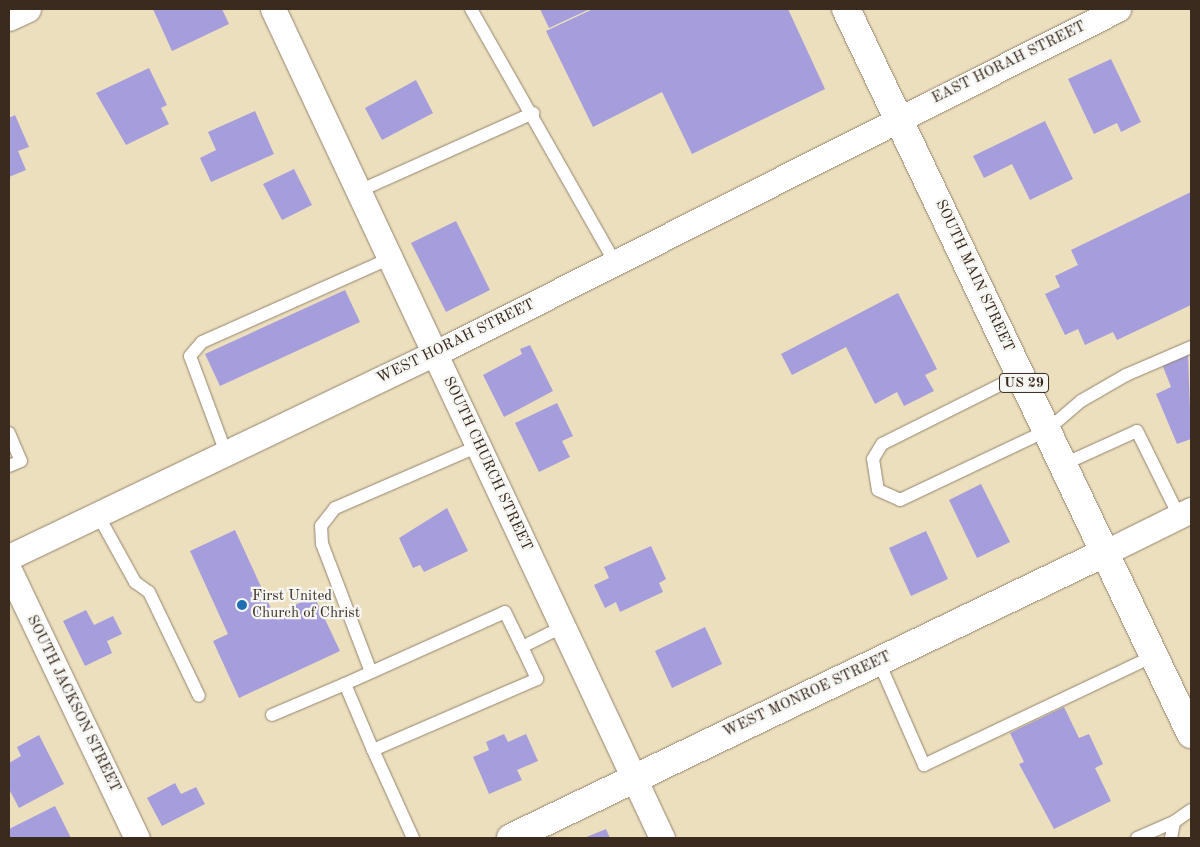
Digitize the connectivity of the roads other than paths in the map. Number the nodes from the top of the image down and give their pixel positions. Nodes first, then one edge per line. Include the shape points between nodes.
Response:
1 (28, 9) edge
2 (273, 9) edge
3 (471, 9) edge
4 (846, 9) edge
5 (1118, 9) edge
6 (9, 18) edge
7 (533, 113) junction
8 (899, 117) junction
9 (359, 191) junction
10 (391, 258) junction
11 (616, 262) junction
12 (1191, 347) edge
13 (436, 353) junction
14 (1020, 375) junction
15 (1046, 431) junction
16 (9, 433) edge
17 (478, 446) junction
18 (226, 453) junction
19 (1062, 465) junction
20 (9, 466) edge
21 (1185, 513) edge
22 (98, 515) junction
23 (1104, 553) junction
24 (9, 557) edge
25 (9, 570) edge
26 (562, 627) junction
27 (522, 647) junction
28 (1154, 656) junction
29 (878, 660) junction
30 (371, 672) junction
31 (345, 684) junction
32 (199, 696) dead end
33 (272, 715) dead end
34 (1191, 734) edge
35 (373, 750) junction
36 (632, 777) junction
37 (1191, 810) edge
38 (1174, 822) junction
39 (137, 838) edge
40 (413, 838) edge
41 (511, 838) edge
42 (662, 838) edge
43 (1137, 838) edge
44 (1171, 838) edge

1 - 6 street
2 - 9 street, SOUTH CHURCH STREET
3 - 7 lane
4 - 8 main road, SOUTH MAIN STREET / US 29
5 - 8 street, EAST HORAH STREET
7 - 9 lane
7 - 11 lane
8 - 11 street, WEST HORAH STREET
8 - 14 main road, SOUTH MAIN STREET / US 29
9 - 10 street, SOUTH CHURCH STREET
10 - 13 street, SOUTH CHURCH STREET
10 - 18 lane via 202,342 190,356
11 - 13 street, WEST HORAH STREET
12 - 15 lane via 1126,375 1082,401
13 - 17 street, SOUTH CHURCH STREET
13 - 18 street, WEST HORAH STREET
14 - 15 main road, SOUTH MAIN STREET / US 29
14 - 15 lane via 882,444 873,459 878,490 900,500
15 - 19 main road, SOUTH MAIN STREET / US 29
16 - 20 lane via 21,461
17 - 26 street, SOUTH CHURCH STREET
17 - 30 lane via 335,508 321,526 322,544
18 - 22 street, WEST HORAH STREET
19 - 21 lane via 1137,432
19 - 23 main road, SOUTH MAIN STREET / US 29
21 - 23 street
22 - 24 street, WEST HORAH STREET
22 - 32 lane via 135,582 149,592
23 - 28 main road, SOUTH MAIN STREET / US 29
23 - 29 main road, WEST MONROE STREET
25 - 39 street, SOUTH JACKSON STREET
26 - 27 lane
26 - 36 street, SOUTH CHURCH STREET
27 - 30 lane via 505,612
27 - 35 lane via 537,679
28 - 29 lane via 924,765
28 - 34 main road, SOUTH MAIN STREET / US 29
29 - 36 main road, WEST MONROE STREET
30 - 31 lane
31 - 33 lane
31 - 35 lane
35 - 40 lane
36 - 41 main road, WEST MONROE STREET
36 - 42 street, SOUTH CHURCH STREET
37 - 38 lane
38 - 43 lane
38 - 44 lane

